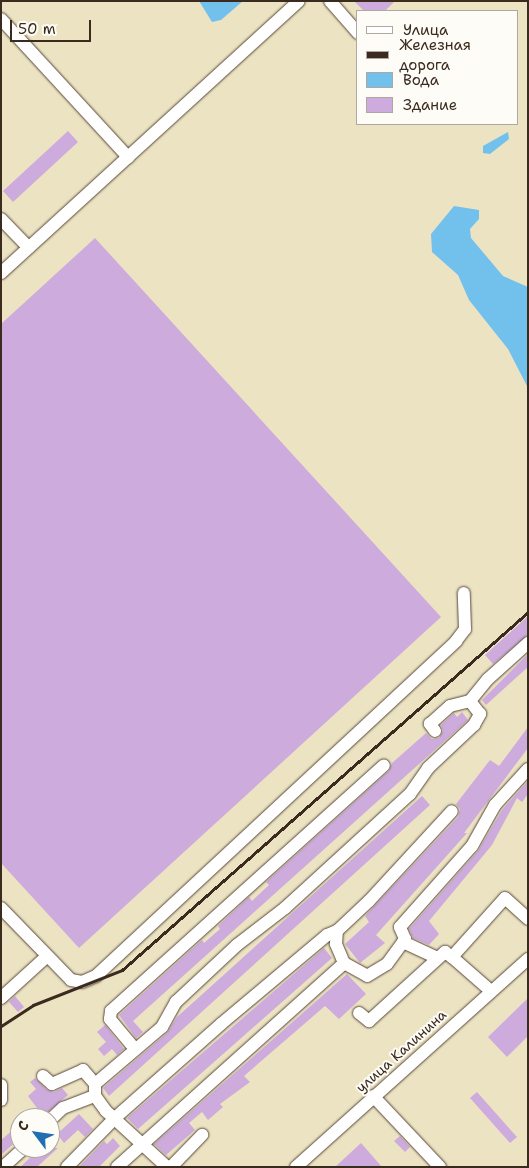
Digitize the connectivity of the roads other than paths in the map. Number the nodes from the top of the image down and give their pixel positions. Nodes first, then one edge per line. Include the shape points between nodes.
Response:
1 (299, 1) edge
2 (330, 1) edge
3 (1, 19) edge
4 (356, 31) edge
5 (128, 157) junction
6 (1, 219) edge
7 (29, 248) junction
8 (1, 274) edge
9 (464, 593) dead end
10 (528, 643) edge
11 (470, 701) junction
12 (435, 731) dead end
13 (384, 765) dead end
14 (528, 769) edge
15 (452, 810) dead end
16 (1, 908) edge
17 (528, 920) edge
18 (337, 931) junction
19 (403, 942) junction
20 (46, 957) junction
21 (452, 957) junction
22 (438, 958) junction
23 (528, 959) edge
24 (344, 963) junction
25 (491, 991) junction
26 (1, 998) edge
27 (359, 1013) dead end
28 (135, 1049) junction
29 (43, 1076) dead end
30 (1, 1085) edge
31 (95, 1090) junction
32 (373, 1096) junction
33 (1, 1100) edge
34 (60, 1111) edge
35 (116, 1117) junction
36 (202, 1135) dead end
37 (142, 1144) junction
38 (13, 1158) edge
39 (166, 1166) edge
40 (3, 1167) edge
41 (67, 1167) edge
42 (117, 1167) edge
43 (296, 1167) edge
44 (440, 1167) edge

1 - 5 street
2 - 4 street
3 - 5 street
5 - 7 street
6 - 7 street
7 - 8 street
9 - 20 street via 465,629 456,641 96,976 82,982 71,980
10 - 11 street via 488,679
11 - 12 street via 450,706 430,724
11 - 28 street via 480,714 474,725 428,768 410,794 285,908 230,951 176,1002 162,1027
13 - 28 street via 111,1011 110,1019
14 - 19 street via 495,804 472,846 400,927 405,939
15 - 18 street via 369,902
16 - 20 street
17 - 21 street via 504,898
18 - 24 street via 336,944
18 - 35 street via 327,935
19 - 22 street
19 - 24 street via 388,964 367,976
20 - 26 street
21 - 22 street via 445,952
21 - 25 street
22 - 27 street via 369,1021
23 - 25 street, улица Калинина
24 - 37 street
25 - 32 street, улица Калинина
28 - 31 street
29 - 31 street via 52,1084 83,1070
30 - 33 street
31 - 34 street
31 - 35 street
32 - 43 street, улица Калинина
32 - 44 street
35 - 37 street
35 - 41 street
36 - 39 street
37 - 39 street
37 - 42 street
38 - 40 street

